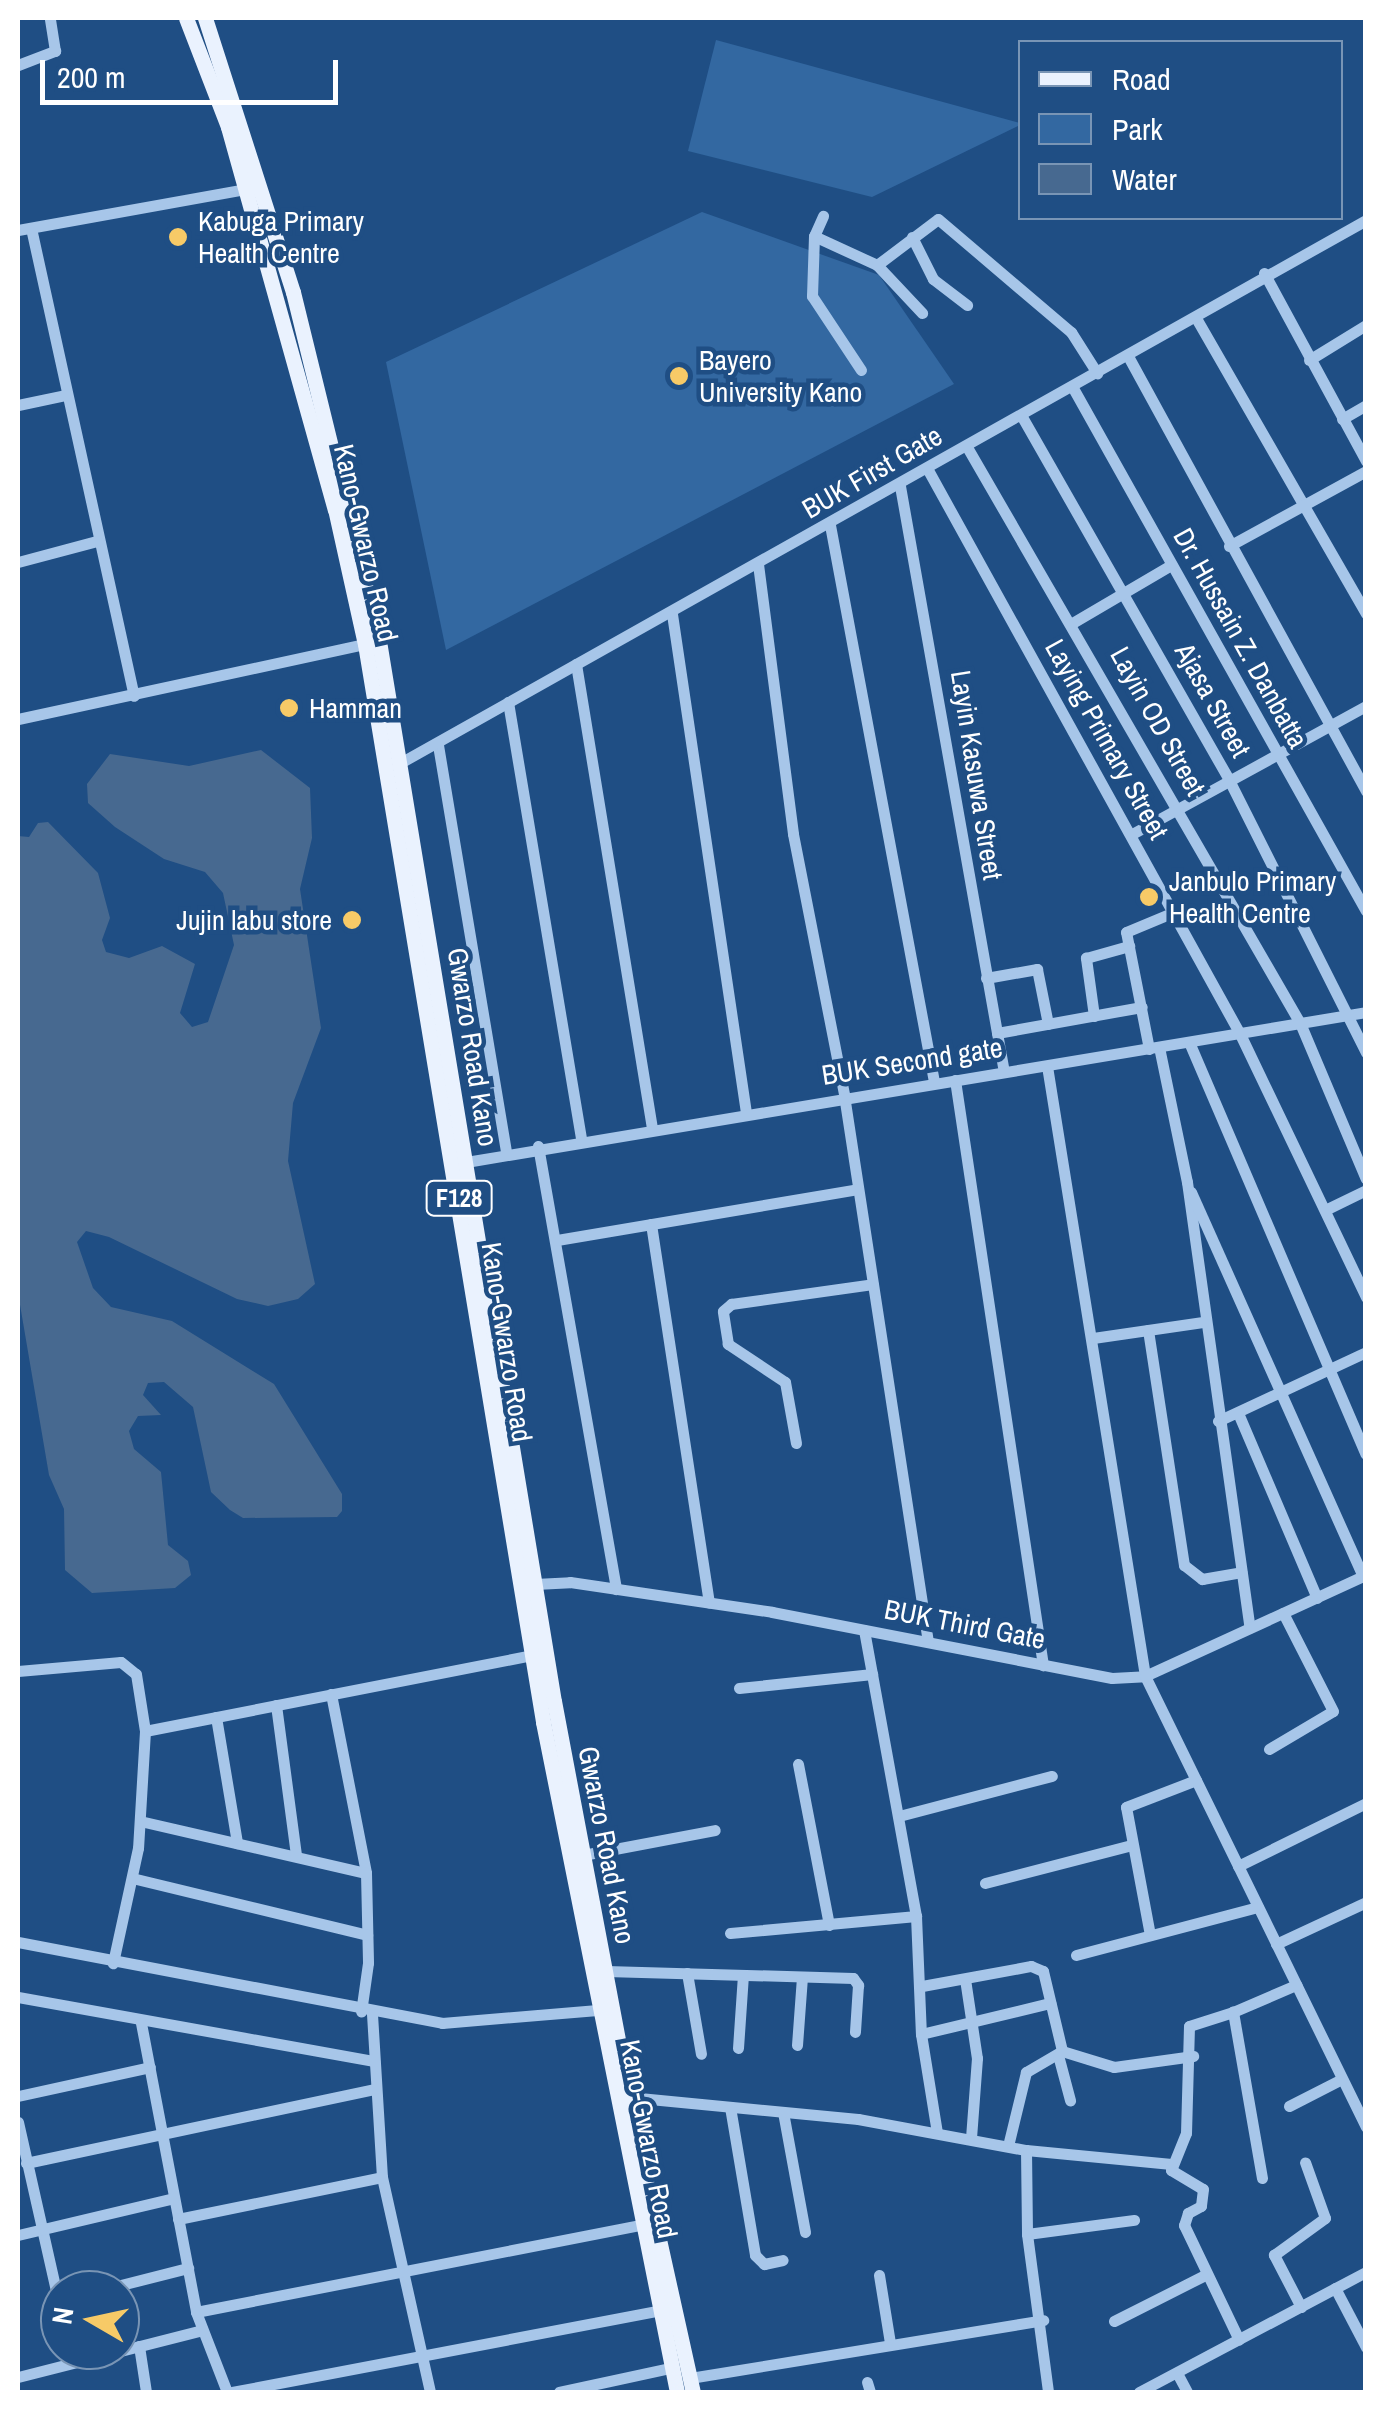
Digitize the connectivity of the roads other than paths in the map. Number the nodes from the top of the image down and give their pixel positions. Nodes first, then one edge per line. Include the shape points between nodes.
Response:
1 (50, 18) edge
2 (186, 18) edge
3 (205, 18) edge
4 (18, 65) edge
5 (246, 190) junction
6 (823, 216) dead end
7 (1366, 220) edge
8 (31, 228) junction
9 (18, 230) edge
10 (815, 234) junction
11 (912, 237) junction
12 (878, 265) junction
13 (1264, 273) junction
14 (967, 305) dead end
15 (922, 313) dead end
16 (1196, 318) junction
17 (1366, 325) edge
18 (1129, 358) junction
19 (1309, 360) junction
20 (860, 370) dead end
21 (1098, 374) junction
22 (1073, 388) junction
23 (65, 396) junction
24 (1366, 404) edge
25 (18, 405) edge
26 (1021, 415) junction
27 (1342, 418) junction
28 (967, 447) junction
29 (1366, 461) edge
30 (928, 470) junction
31 (1366, 471) edge
32 (900, 486) junction
33 (1303, 504) junction
34 (830, 525) junction
35 (97, 541) junction
36 (1229, 546) junction
37 (18, 562) edge
38 (758, 564) junction
39 (1172, 565) junction
40 (356, 567) junction
41 (1126, 595) junction
42 (672, 614) junction
43 (1366, 614) edge
44 (1074, 622) junction
45 (364, 644) junction
46 (576, 664) junction
47 (134, 696) junction
48 (508, 702) junction
49 (1366, 706) edge
50 (18, 719) edge
51 (1330, 726) junction
52 (438, 745) junction
53 (1279, 757) junction
54 (400, 763) junction
55 (1228, 780) junction
56 (1366, 791) edge
57 (1177, 806) junction
58 (1132, 834) junction
59 (1366, 911) edge
60 (1174, 912) junction
61 (1130, 946) junction
62 (986, 978) junction
63 (1142, 1007) junction
64 (1366, 1012) edge
65 (1350, 1014) junction
66 (1094, 1016) junction
67 (1300, 1023) junction
68 (1048, 1024) junction
69 (997, 1034) junction
70 (1240, 1034) junction
71 (1188, 1042) junction
72 (1154, 1048) junction
73 (1366, 1052) edge
74 (1047, 1066) junction
75 (1004, 1072) junction
76 (955, 1080) junction
77 (934, 1082) junction
78 (844, 1096) junction
79 (746, 1113) junction
80 (652, 1128) junction
81 (580, 1138) junction
82 (538, 1146) junction
83 (506, 1153) junction
84 (466, 1162) junction
85 (1366, 1179) edge
86 (1187, 1182) junction
87 (858, 1189) junction
88 (1366, 1190) edge
89 (1325, 1210) junction
90 (651, 1224) junction
91 (557, 1240) junction
92 (874, 1284) junction
93 (1366, 1297) edge
94 (1203, 1322) junction
95 (1148, 1330) junction
96 (1093, 1338) junction
97 (1366, 1352) edge
98 (1330, 1369) junction
99 (1282, 1392) junction
100 (1238, 1412) junction
101 (1218, 1422) junction
102 (796, 1444) dead end
103 (1366, 1454) edge
104 (1241, 1572) junction
105 (1364, 1576) edge
106 (535, 1584) junction
107 (616, 1589) junction
108 (1317, 1598) junction
109 (709, 1603) junction
110 (1283, 1613) junction
111 (1250, 1628) junction
112 (864, 1630) junction
113 (928, 1642) junction
114 (532, 1655) junction
115 (1043, 1664) junction
116 (18, 1671) edge
117 (872, 1674) junction
118 (1145, 1676) junction
119 (738, 1688) dead end
120 (332, 1694) junction
121 (276, 1705) junction
122 (216, 1717) junction
123 (145, 1731) junction
124 (1269, 1750) dead end
125 (798, 1764) dead end
126 (1052, 1776) dead end
127 (1196, 1780) junction
128 (562, 1783) junction
129 (1366, 1803) edge
130 (899, 1816) junction
131 (140, 1822) junction
132 (715, 1830) dead end
133 (237, 1843) junction
134 (1132, 1845) junction
135 (296, 1855) junction
136 (583, 1855) junction
137 (1238, 1866) junction
138 (366, 1872) junction
139 (132, 1878) junction
140 (985, 1883) dead end
141 (1366, 1902) edge
142 (1258, 1907) junction
143 (916, 1916) junction
144 (829, 1924) junction
145 (730, 1933) dead end
146 (1150, 1935) junction
147 (368, 1936) junction
148 (18, 1942) edge
149 (1276, 1944) junction
150 (1076, 1955) dead end
151 (113, 1963) junction
152 (606, 1971) junction
153 (687, 1974) junction
154 (743, 1975) junction
155 (802, 1977) junction
156 (965, 1980) junction
157 (1296, 1985) junction
158 (922, 1986) junction
159 (18, 1997) edge
160 (1050, 2004) junction
161 (597, 2010) junction
162 (1234, 2012) junction
163 (367, 2013) junction
164 (141, 2023) junction
165 (970, 2023) junction
166 (856, 2032) dead end
167 (920, 2034) junction
168 (797, 2045) dead end
169 (738, 2048) dead end
170 (1060, 2053) junction
171 (701, 2054) dead end
172 (1193, 2056) junction
173 (374, 2061) junction
174 (150, 2067) junction
175 (1342, 2078) junction
176 (375, 2089) junction
177 (18, 2096) edge
178 (630, 2097) junction
179 (1070, 2100) dead end
180 (1360, 2104) edge
181 (1289, 2106) dead end
182 (730, 2107) junction
183 (783, 2112) junction
184 (18, 2122) edge
185 (1366, 2127) edge
186 (162, 2132) junction
187 (937, 2133) junction
188 (970, 2138) junction
189 (1008, 2146) junction
190 (1026, 2150) junction
191 (1305, 2162) dead end
192 (26, 2163) junction
193 (1171, 2164) junction
194 (382, 2177) junction
195 (1262, 2178) dead end
196 (174, 2198) junction
197 (178, 2219) junction
198 (1134, 2220) dead end
199 (640, 2225) junction
200 (40, 2230) junction
201 (805, 2232) dead end
202 (1027, 2234) junction
203 (18, 2235) edge
204 (783, 2260) dead end
205 (188, 2268) junction
206 (398, 2268) junction
207 (50, 2270) edge
208 (1366, 2272) edge
209 (879, 2274) dead end
210 (1205, 2276) junction
211 (140, 2280) edge
212 (1335, 2288) junction
213 (1301, 2307) junction
214 (658, 2311) junction
215 (196, 2312) junction
216 (1043, 2320) junction
217 (1114, 2321) dead end
218 (199, 2331) junction
219 (1238, 2340) junction
220 (890, 2343) junction
221 (140, 2346) edge
222 (1366, 2347) edge
223 (422, 2352) junction
224 (140, 2353) edge
225 (670, 2368) junction
226 (1177, 2373) junction
227 (691, 2385) edge
228 (146, 2392) edge
229 (230, 2392) edge
230 (430, 2392) edge
231 (559, 2392) edge
232 (677, 2392) edge
233 (1048, 2392) edge
234 (1139, 2392) edge
235 (1187, 2392) edge

1 - 4 street via 55,51
2 - 5 main road, Kano-Gwarzo Road / F128
3 - 40 main road, Gwarzo Road Kano / F128 via 294,292
5 - 8 street
5 - 40 main road, Kano-Gwarzo Road / F128
6 - 10 street
7 - 13 street, BUK First Gate
8 - 9 street
8 - 23 street
10 - 12 street
10 - 20 street via 808,264 812,296
11 - 12 street
11 - 14 street via 932,279
11 - 21 street via 930,221 945,222 1071,332
12 - 15 street
13 - 16 street, BUK First Gate
13 - 19 street
16 - 18 street, BUK First Gate
16 - 33 street
17 - 19 street
18 - 21 street, BUK First Gate
18 - 36 street
19 - 27 street
21 - 22 street, BUK First Gate
22 - 26 street, BUK First Gate
22 - 39 street, Dr. Hussain Z. Danbatta
23 - 25 street
23 - 35 street
24 - 27 street
26 - 28 street, BUK First Gate
26 - 41 street, Ajasa Street
27 - 29 street
28 - 30 street, BUK First Gate
28 - 44 street, Layin OD Street
30 - 32 street, BUK First Gate
30 - 58 street, Laying Primary Street
31 - 33 street
32 - 34 street, BUK First Gate
32 - 62 street, Layin Kasuwa Street
33 - 36 street
33 - 43 street
34 - 38 street, BUK First Gate
34 - 77 street
35 - 37 street
35 - 47 street
36 - 51 street
38 - 42 street, BUK First Gate
38 - 78 street via 793,834
39 - 41 street
39 - 53 street, Dr. Hussain Z. Danbatta
40 - 45 main road, Kano-Gwarzo Road / F128
40 - 54 main road, Gwarzo Road Kano / F128
41 - 44 street
41 - 55 street, Ajasa Street
42 - 46 street, BUK First Gate
42 - 79 street
44 - 57 street, Layin OD Street
45 - 47 street
45 - 114 main road, Kano-Gwarzo Road / F128
46 - 48 street, BUK First Gate
46 - 80 street
47 - 50 street
48 - 52 street, BUK First Gate
48 - 81 street
49 - 51 street
51 - 53 street
51 - 56 street
52 - 54 street, BUK First Gate
52 - 83 street
53 - 55 street
53 - 59 street, Dr. Hussain Z. Danbatta
54 - 84 main road, Gwarzo Road Kano / F128
55 - 57 street
55 - 65 street, Ajasa Street
57 - 58 street
57 - 67 street, Layin OD Street
58 - 60 street, Laying Primary Street
60 - 61 street via 1127,928
60 - 70 street, Laying Primary Street
61 - 63 street
61 - 66 street via 1086,958
62 - 68 street via 1038,970
62 - 69 street, Layin Kasuwa Street
63 - 66 street
63 - 72 street
64 - 65 street, BUK Second gate
65 - 67 street, BUK Second gate
65 - 73 street, Ajasa Street
66 - 68 street
67 - 70 street, BUK Second gate
67 - 85 street, Layin OD Street
68 - 69 street
69 - 75 street, Layin Kasuwa Street
70 - 71 street, BUK Second gate
70 - 89 street, Laying Primary Street
71 - 72 street, BUK Second gate
71 - 98 street
72 - 74 street, BUK Second gate
72 - 86 street
74 - 75 street, BUK Second gate
74 - 96 street
75 - 76 street, BUK Second gate
76 - 77 street, BUK Second gate
76 - 115 street
77 - 78 street, BUK Second gate
78 - 79 street, BUK Second gate
78 - 87 street
79 - 80 street, BUK Second gate
80 - 81 street, BUK Second gate
81 - 82 street, BUK Second gate
82 - 83 street, BUK Second gate
82 - 91 street
83 - 84 street, BUK Second gate
84 - 106 main road, Gwarzo Road Kano / F128
86 - 94 street
86 - 99 street
87 - 90 street
87 - 92 street
88 - 89 street
89 - 93 street, Laying Primary Street
90 - 91 street
90 - 109 street
91 - 107 street
92 - 102 street via 731,1304 723,1311 728,1344 784,1382
92 - 113 street
94 - 95 street
94 - 101 street
95 - 96 street
95 - 104 street via 1184,1565 1202,1579
96 - 118 street
97 - 98 street
98 - 99 street
98 - 103 street
99 - 100 street
99 - 105 street
100 - 101 street
100 - 108 street
101 - 104 street
104 - 111 street
105 - 108 street, BUK Third Gate
106 - 107 street, BUK Third Gate
106 - 128 main road, Gwarzo Road Kano / F128
107 - 109 street, BUK Third Gate
108 - 110 street, BUK Third Gate
109 - 112 street, BUK Third Gate
110 - 111 street, BUK Third Gate
110 - 124 street via 1332,1711
111 - 118 street, BUK Third Gate
112 - 113 street, BUK Third Gate
112 - 117 street
113 - 115 street, BUK Third Gate
114 - 120 street
114 - 128 main road, Kano-Gwarzo Road / F128
115 - 118 street, BUK Third Gate via 1112,1678
116 - 123 street via 131,1665
117 - 119 street
117 - 130 street
118 - 127 street
120 - 121 street
120 - 138 street
121 - 122 street
121 - 135 street
122 - 123 street
122 - 133 street
123 - 131 street
125 - 144 street
126 - 130 street
127 - 134 street via 1134,1799 1126,1815
127 - 137 street
128 - 136 main road, Gwarzo Road Kano / F128
128 - 161 main road, Kano-Gwarzo Road / F128
129 - 137 street
130 - 143 street
131 - 133 street
131 - 139 street
132 - 136 street
133 - 135 street
134 - 140 street
134 - 146 street
135 - 138 street
136 - 152 main road, Gwarzo Road Kano / F128
137 - 142 street
138 - 147 street
139 - 147 street
139 - 151 street
141 - 149 street
142 - 146 street
142 - 149 street
143 - 144 street
143 - 158 street
144 - 145 street
146 - 150 street
147 - 163 street
148 - 151 street
149 - 157 street
151 - 163 street
152 - 153 street
152 - 178 main road, Gwarzo Road Kano / F128
153 - 154 street
153 - 171 street
154 - 155 street
154 - 169 street
155 - 166 street via 856,1981
155 - 168 street
156 - 158 street
156 - 160 street via 1038,1967
156 - 165 street
157 - 162 street
157 - 175 street
158 - 167 street
159 - 164 street
160 - 165 street
160 - 170 street
161 - 163 street via 455,2024
161 - 199 main road, Kano-Gwarzo Road / F128
162 - 172 street via 1194,2020 1188,2034
162 - 195 street
163 - 173 street
164 - 173 street
164 - 174 street
165 - 167 street
165 - 188 street via 976,2058
167 - 187 street
170 - 172 street via 1114,2067
170 - 179 street
170 - 189 street via 1026,2072
172 - 193 street via 1186,2134
173 - 176 street
174 - 177 street
174 - 186 street
175 - 180 street
175 - 181 street
176 - 186 street
176 - 194 street
178 - 182 street
178 - 227 main road, Gwarzo Road Kano / F128
180 - 185 street
182 - 183 street
182 - 204 street via 755,2256 764,2264
183 - 187 street
183 - 201 street
184 - 192 street
186 - 192 street
186 - 196 street
187 - 188 street
188 - 189 street
189 - 190 street
190 - 193 street
190 - 202 street
191 - 213 street via 1325,2218 1274,2251
192 - 200 street
193 - 210 street via 1174,2177 1203,2190 1201,2206 1188,2212 1184,2225
194 - 197 street
194 - 206 street
196 - 197 street
196 - 200 street
197 - 205 street
198 - 202 street
199 - 206 street
199 - 214 main road, Kano-Gwarzo Road / F128
200 - 203 street
200 - 207 street
202 - 216 street
205 - 211 street
205 - 215 street
206 - 215 street
206 - 223 street
208 - 212 street
209 - 220 street
210 - 217 street
210 - 219 street
212 - 213 street
212 - 222 street
213 - 219 street
214 - 223 street
214 - 225 main road, Kano-Gwarzo Road / F128
215 - 218 street
216 - 220 street
216 - 233 street
218 - 221 street
218 - 229 street
219 - 226 street
220 - 227 street
223 - 229 street
223 - 230 street
224 - 228 street
225 - 231 street
225 - 232 main road, Kano-Gwarzo Road / F128
226 - 234 street
226 - 235 street

